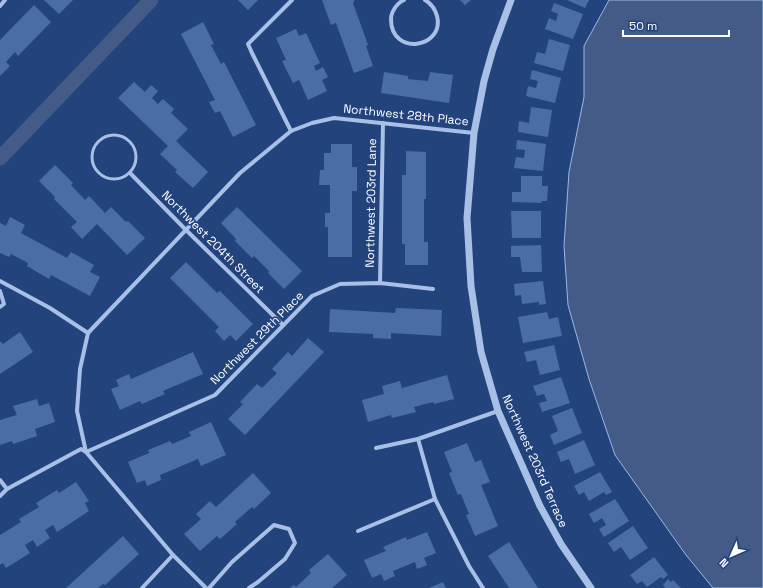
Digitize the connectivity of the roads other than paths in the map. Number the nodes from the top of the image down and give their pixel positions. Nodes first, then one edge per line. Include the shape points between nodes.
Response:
1 (5, 0) edge
2 (292, 0) edge
3 (402, 0) edge
4 (425, 0) edge
5 (511, 0) edge
6 (0, 6) edge
7 (383, 123) junction
8 (291, 131) junction
9 (474, 133) junction
10 (130, 173) junction
11 (185, 230) junction
12 (0, 281) edge
13 (380, 283) junction
14 (434, 289) dead end
15 (0, 290) edge
16 (0, 307) edge
17 (283, 325) junction
18 (88, 334) junction
19 (498, 411) junction
20 (418, 439) junction
21 (376, 448) dead end
22 (86, 452) junction
23 (0, 480) edge
24 (7, 489) junction
25 (0, 496) edge
26 (435, 499) junction
27 (358, 531) dead end
28 (173, 555) junction
29 (142, 588) edge
30 (206, 588) edge
31 (209, 588) edge
32 (249, 588) edge
33 (483, 588) edge
34 (591, 588) edge

1 - 6 street
2 - 8 street via 248,44
3 - 4 street via 394,8 391,27 396,36 413,45 423,43 437,30 436,10
5 - 9 street, Northwest 203rd Terrace via 484,81
7 - 8 street, Northwest 28th Place via 334,118
7 - 9 street, Northwest 28th Place
7 - 13 street, Northwest 203rd Lane
8 - 11 street, Northwest 28th Place via 240,172
9 - 19 street, Northwest 203rd Terrace via 467,218 471,286 480,352
10 - 10 lane via 116,180 102,176 96,171 91,157 96,143 102,138 116,134 129,140 136,153 134,167
10 - 11 street, Northwest 204th Street
11 - 17 street, Northwest 204th Street
11 - 18 street, Northwest 28th Place
12 - 18 street via 50,308
13 - 14 street, Northwest 29th Place
13 - 17 street, Northwest 29th Place via 340,284 312,296
15 - 16 street via 4,304
17 - 22 street, Northwest 29th Place via 214,395
18 - 22 street via 80,368 77,411
19 - 20 street
19 - 34 street, Northwest 203rd Terrace via 540,506 560,544
20 - 21 street
20 - 26 street
22 - 24 street, Northwest 29th Place via 81,449
22 - 28 street
23 - 24 street
24 - 25 street, Northwest 29th Place
26 - 27 street
26 - 33 street
28 - 29 street
28 - 30 street
31 - 32 street via 232,562 274,525 289,529 294,543 284,559

